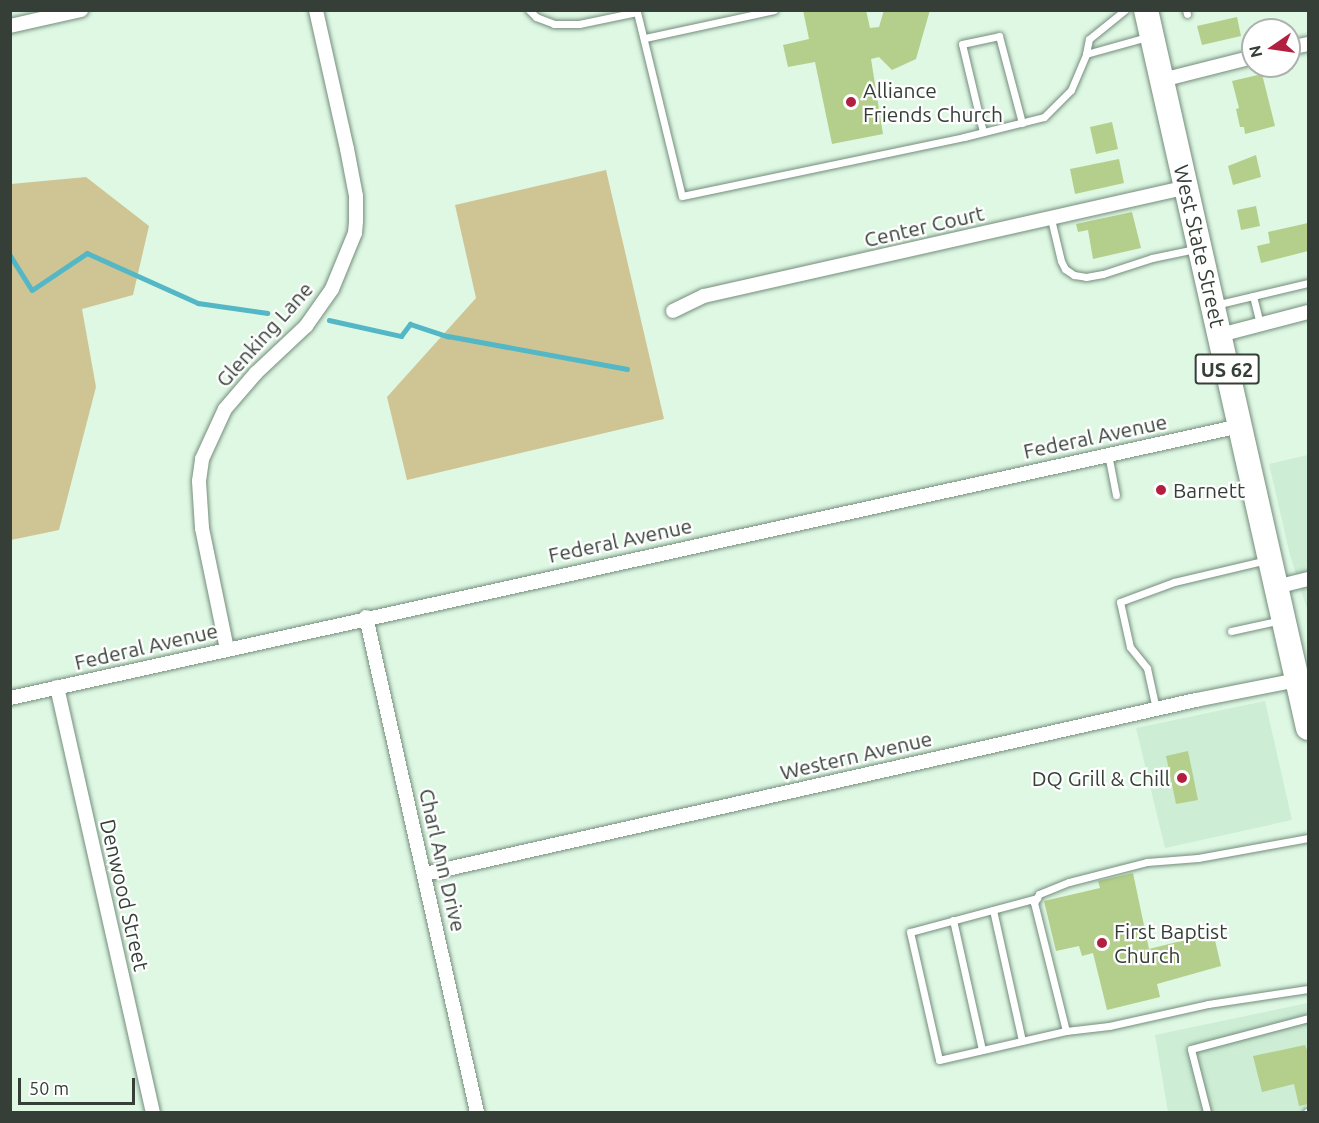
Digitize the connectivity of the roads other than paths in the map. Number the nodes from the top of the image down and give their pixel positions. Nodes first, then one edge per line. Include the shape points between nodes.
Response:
1 (81, 10) edge
2 (316, 10) edge
3 (529, 10) edge
4 (774, 10) edge
5 (1125, 10) edge
6 (1146, 10) edge
7 (637, 11) edge
8 (10, 26) edge
9 (1152, 36) junction
10 (645, 38) junction
11 (1086, 54) junction
12 (1241, 60) edge
13 (1162, 80) junction
14 (1022, 123) junction
15 (983, 132) junction
16 (1186, 187) junction
17 (1051, 219) junction
18 (1200, 248) junction
19 (1308, 283) edge
20 (1253, 296) junction
21 (1213, 305) junction
22 (672, 311) dead end
23 (1308, 312) edge
24 (1260, 324) junction
25 (1220, 335) junction
26 (1240, 426) junction
27 (1108, 454) junction
28 (1116, 495) dead end
29 (1270, 560) junction
30 (1308, 579) edge
31 (1276, 587) junction
32 (366, 617) junction
33 (1283, 620) junction
34 (1231, 631) dead end
35 (227, 649) junction
36 (1298, 680) junction
37 (57, 687) junction
38 (10, 698) edge
39 (1156, 709) junction
40 (1308, 728) edge
41 (1308, 838) edge
42 (424, 874) junction
43 (1035, 900) junction
44 (993, 910) junction
45 (953, 920) junction
46 (1308, 989) edge
47 (1308, 1018) edge
48 (1066, 1031) junction
49 (1022, 1041) junction
50 (982, 1050) junction
51 (153, 1113) edge
52 (477, 1113) edge
53 (1207, 1113) edge

1 - 8 street
2 - 35 street, Glenking Lane via 356,196 356,221 340,272 326,298 306,326 225,409 202,459 202,528
3 - 7 lane via 554,24 579,24
4 - 10 lane
5 - 11 lane via 1089,39
6 - 9 highway, West State Street / US 62
7 - 10 lane
9 - 11 lane
9 - 13 highway, West State Street / US 62
10 - 15 lane via 682,196
11 - 14 lane via 1071,90 1054,110
12 - 13 street
13 - 16 highway, West State Street / US 62
14 - 15 lane
14 - 15 lane via 999,36 962,45
16 - 17 street, Center Court
16 - 18 highway, West State Street / US 62
17 - 18 lane via 1065,269 1074,275 1103,274
17 - 22 street, Center Court via 704,296
18 - 21 highway, West State Street / US 62
19 - 20 lane
20 - 21 lane
20 - 24 lane
21 - 25 highway, West State Street / US 62
23 - 24 street
24 - 25 street
25 - 26 highway, West State Street / US 62
26 - 27 street, Federal Avenue
26 - 29 highway, West State Street / US 62
27 - 28 lane
27 - 32 street, Federal Avenue
29 - 31 highway, West State Street / US 62
29 - 39 lane via 1174,582 1120,602 1130,647 1147,668
30 - 31 street
31 - 33 highway, West State Street / US 62
32 - 35 street, Federal Avenue
32 - 42 street, Charl Ann Drive
33 - 34 lane
33 - 36 highway, West State Street / US 62
35 - 37 street, Federal Avenue
36 - 39 street, Western Avenue
36 - 40 highway, West State Street / US 62
37 - 38 street, Federal Avenue
37 - 51 street, Denwood Street
39 - 42 street, Western Avenue
41 - 43 lane via 1198,858 1147,862 1069,882 1039,894
42 - 52 street, Charl Ann Drive
43 - 44 lane
43 - 48 lane
44 - 45 lane
44 - 49 lane
45 - 50 lane
45 - 50 lane via 910,932 912,944 939,1060
46 - 48 lane
47 - 53 lane via 1191,1048
48 - 49 lane
49 - 50 lane

